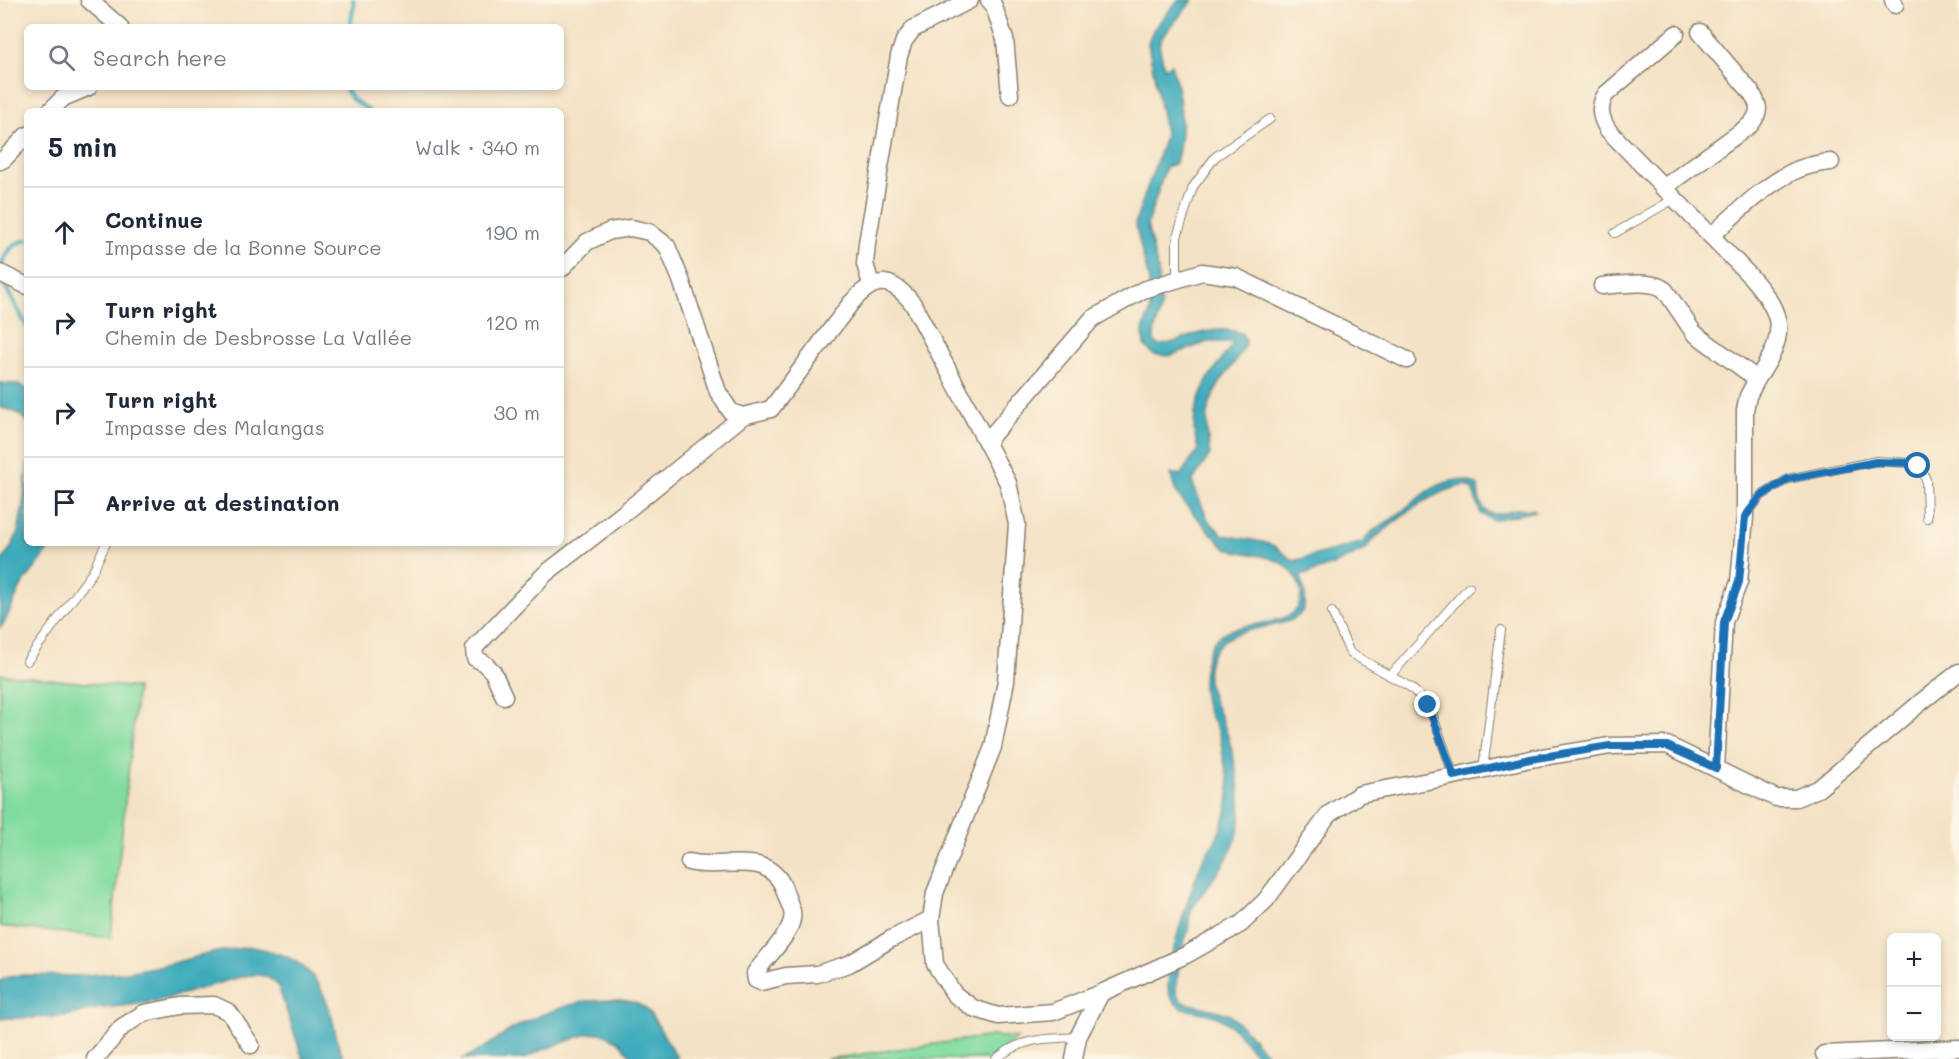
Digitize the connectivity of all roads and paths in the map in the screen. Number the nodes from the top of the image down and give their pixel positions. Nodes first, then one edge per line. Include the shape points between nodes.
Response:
1 (89, 0) edge
2 (970, 0) edge
3 (989, 0) edge
4 (117, 24) edge
5 (1700, 32) dead end
6 (1676, 34) dead end
7 (82, 90) edge
8 (1010, 95) dead end
9 (53, 108) edge
10 (1270, 119) dead end
11 (24, 139) edge
12 (0, 161) edge
13 (1831, 162) dead end
14 (1669, 194) junction
15 (1615, 233) dead end
16 (1711, 236) junction
17 (564, 266) edge
18 (5, 276) edge
19 (1178, 280) junction
20 (871, 284) junction
21 (24, 285) edge
22 (1602, 286) dead end
23 (1407, 360) dead end
24 (1757, 379) junction
25 (743, 416) junction
26 (987, 441) junction
27 (1745, 517) junction
28 (1927, 518) dead end
29 (105, 546) edge
30 (1469, 587) dead end
31 (1332, 612) dead end
32 (1501, 630) dead end
33 (27, 661) dead end
34 (1959, 672) edge
35 (1390, 676) junction
36 (504, 696) dead end
37 (1716, 768) junction
38 (1483, 769) junction
39 (1454, 776) junction
40 (689, 862) dead end
41 (931, 919) junction
42 (1101, 993) junction
43 (1078, 1037) junction
44 (251, 1045) dead end
45 (1959, 1048) edge
46 (1824, 1054) dead end
47 (95, 1059) edge
48 (996, 1059) edge
49 (1074, 1059) edge

1 - 4 street
2 - 20 street via 913,29 904,41 867,243 865,264
3 - 8 street via 1005,39
5 - 14 street via 1751,92 1758,108 1757,117
6 - 14 street via 1600,103 1608,130
7 - 9 street via 63,98
10 - 19 lane via 1215,157 1193,187 1177,237
11 - 12 street
13 - 16 street via 1811,165 1784,177
14 - 15 lane
14 - 16 street
16 - 24 street via 1761,289 1776,316 1776,347
17 - 25 street via 587,242 610,231 631,228 649,232 667,246 718,392 731,412
18 - 21 street
19 - 23 street via 1202,272 1236,277
19 - 26 street via 1143,290 1092,319
20 - 25 street via 851,303 771,409
20 - 26 street via 890,283 913,304
22 - 24 street via 1660,285 1694,333
24 - 27 street via 1745,410
25 - 36 street via 545,574 478,643 473,654 493,672
26 - 41 street via 1008,483 1017,524 1006,681 993,747 935,893
27 - 28 lane via 1761,496 1788,479 1876,462 1911,463 1923,471
27 - 37 street via 1739,582 1724,622
29 - 33 lane via 93,573
30 - 35 lane
31 - 35 lane via 1350,653
32 - 38 lane
34 - 37 street via 1818,789 1796,798 1776,798
35 - 39 lane via 1410,687 1428,705
37 - 38 street via 1667,746 1610,746
38 - 39 street
39 - 42 street via 1360,794 1329,814 1266,900 1241,924 1186,955
40 - 41 street via 701,866 758,865 782,882 792,912 791,924 755,973 760,982 817,974 849,964
41 - 42 street via 935,964 954,994 973,1008 998,1016 1053,1012
42 - 43 street
43 - 48 lane via 1026,1042
43 - 49 street
44 - 47 street via 229,1012 214,1005 180,1006 144,1013 122,1027
45 - 46 street

